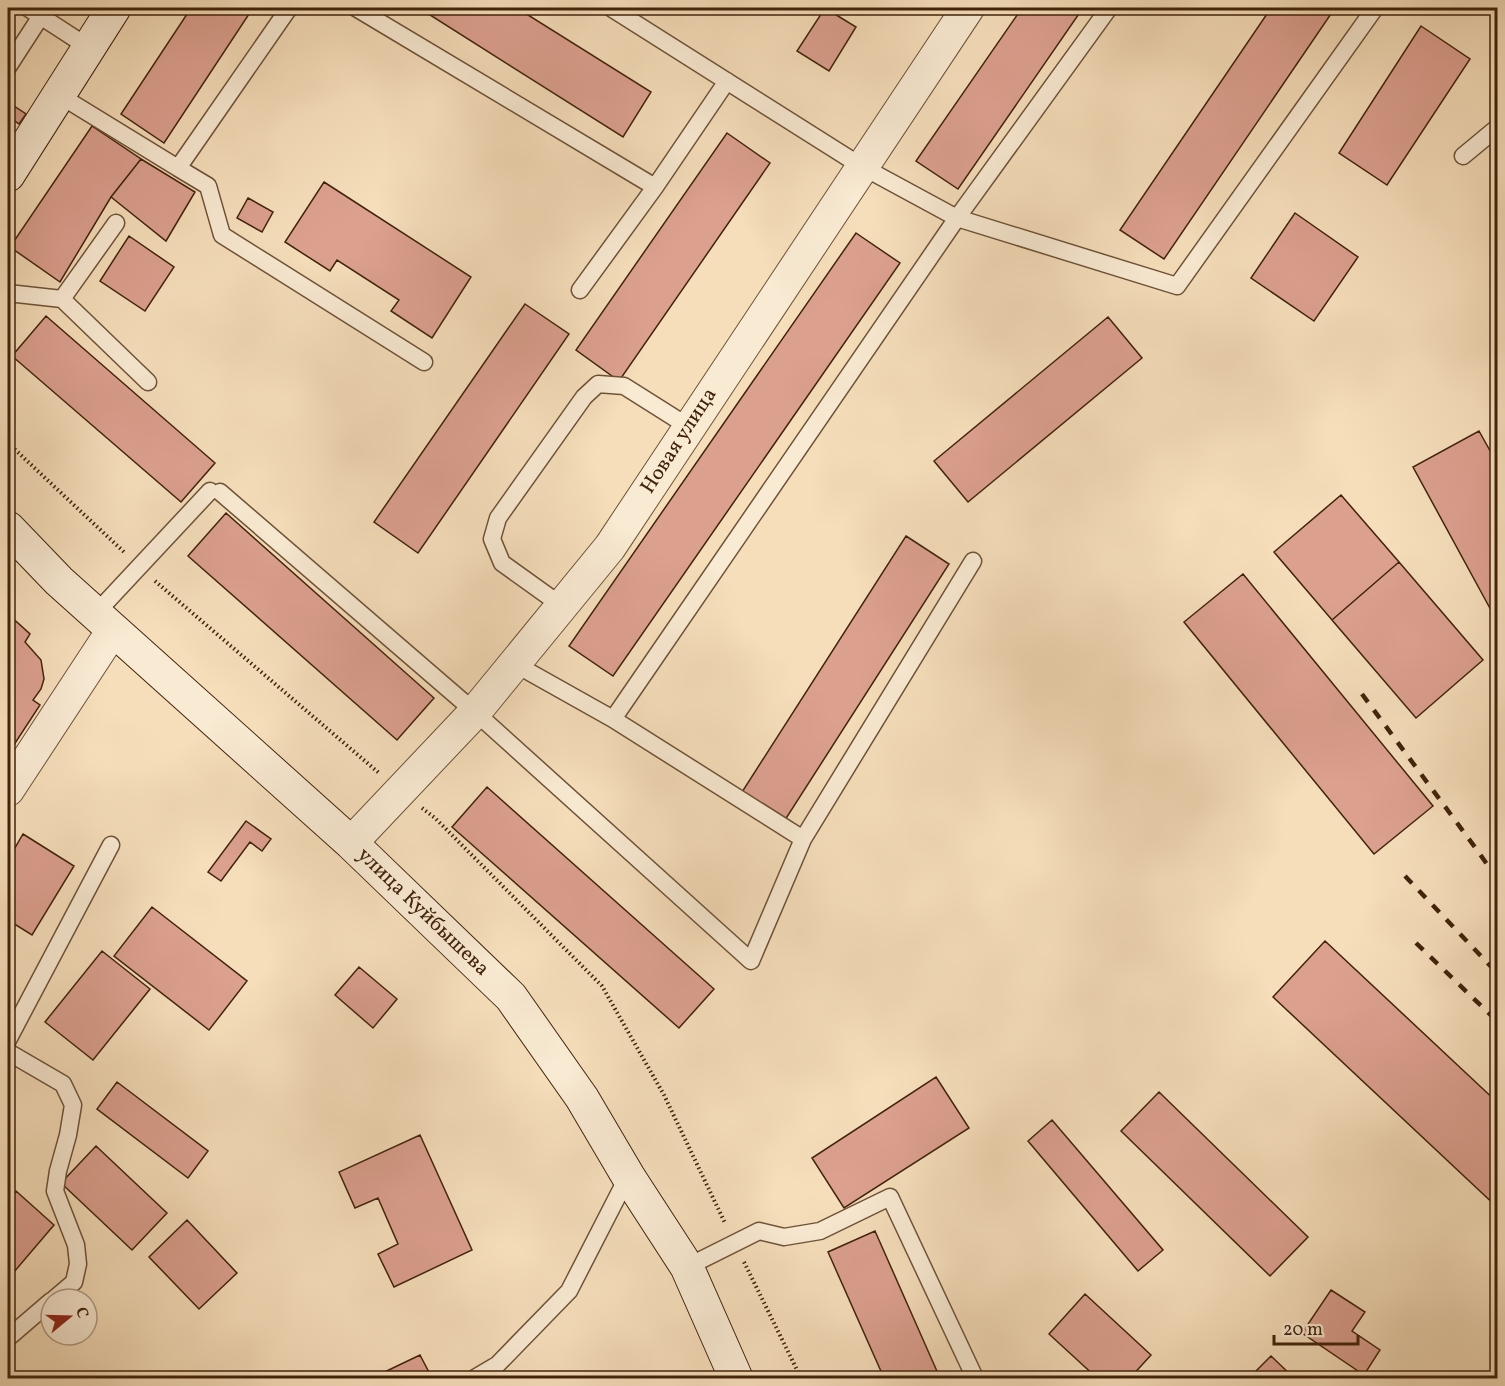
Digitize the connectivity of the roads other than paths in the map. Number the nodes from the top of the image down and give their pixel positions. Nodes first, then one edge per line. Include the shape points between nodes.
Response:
1 (114, 8) edge
2 (289, 8) edge
3 (356, 8) edge
4 (611, 8) edge
5 (969, 8) edge
6 (1109, 8) edge
7 (1375, 8) edge
8 (35, 12) edge
9 (88, 47) junction
10 (8, 67) edge
11 (727, 81) junction
12 (59, 95) junction
13 (1497, 127) edge
14 (1463, 156) dead end
15 (861, 166) junction
16 (178, 168) junction
17 (8, 175) edge
18 (655, 187) junction
19 (957, 218) junction
20 (116, 223) dead end
21 (580, 290) dead end
22 (8, 293) edge
23 (62, 299) junction
24 (424, 362) dead end
25 (148, 382) dead end
26 (688, 427) junction
27 (8, 528) edge
28 (973, 561) dead end
29 (562, 606) junction
30 (105, 621) junction
31 (516, 664) junction
32 (475, 712) junction
33 (613, 718) junction
34 (8, 790) edge
35 (803, 839) junction
36 (351, 843) junction
37 (111, 845) dead end
38 (8, 1040) edge
39 (8, 1052) edge
40 (628, 1176) junction
41 (687, 1267) junction
42 (68, 1287) edge
43 (39, 1311) edge
44 (8, 1338) edge
45 (475, 1378) edge
46 (736, 1378) edge
47 (975, 1378) edge

1 - 9 main road
2 - 16 lane
3 - 18 lane
4 - 11 lane
5 - 15 street, Новая улица
6 - 19 lane
7 - 19 lane via 1177,286
8 - 9 lane
8 - 10 lane
9 - 12 main road
11 - 15 lane
11 - 18 lane
12 - 16 lane
12 - 17 main road
13 - 14 lane
15 - 19 lane
15 - 26 street, Новая улица
16 - 24 lane via 208,186 222,235
18 - 21 lane
19 - 33 lane
20 - 23 lane
22 - 23 lane
23 - 25 lane
26 - 29 street, Новая улица via 610,547
26 - 29 lane via 624,386 598,384 584,397 504,509 492,539 501,563
27 - 30 main road, улица Куйбышева
28 - 35 lane
29 - 31 street, Новая улица
30 - 32 lane via 215,492
30 - 34 street
30 - 36 main road, улица Куйбышева
31 - 32 street, Новая улица
31 - 33 lane
32 - 35 lane via 751,961
32 - 36 street, Новая улица
33 - 35 lane
36 - 40 main road, улица Куйбышева via 511,997 582,1098
37 - 38 lane
39 - 42 lane via 63,1084 74,1105 57,1171 56,1191 78,1264 74,1282
40 - 41 main road, улица Куйбышева
40 - 45 lane via 569,1291 497,1365
41 - 46 main road, улица Куйбышева
41 - 47 lane via 759,1231 784,1237 820,1231 890,1197
43 - 44 lane

